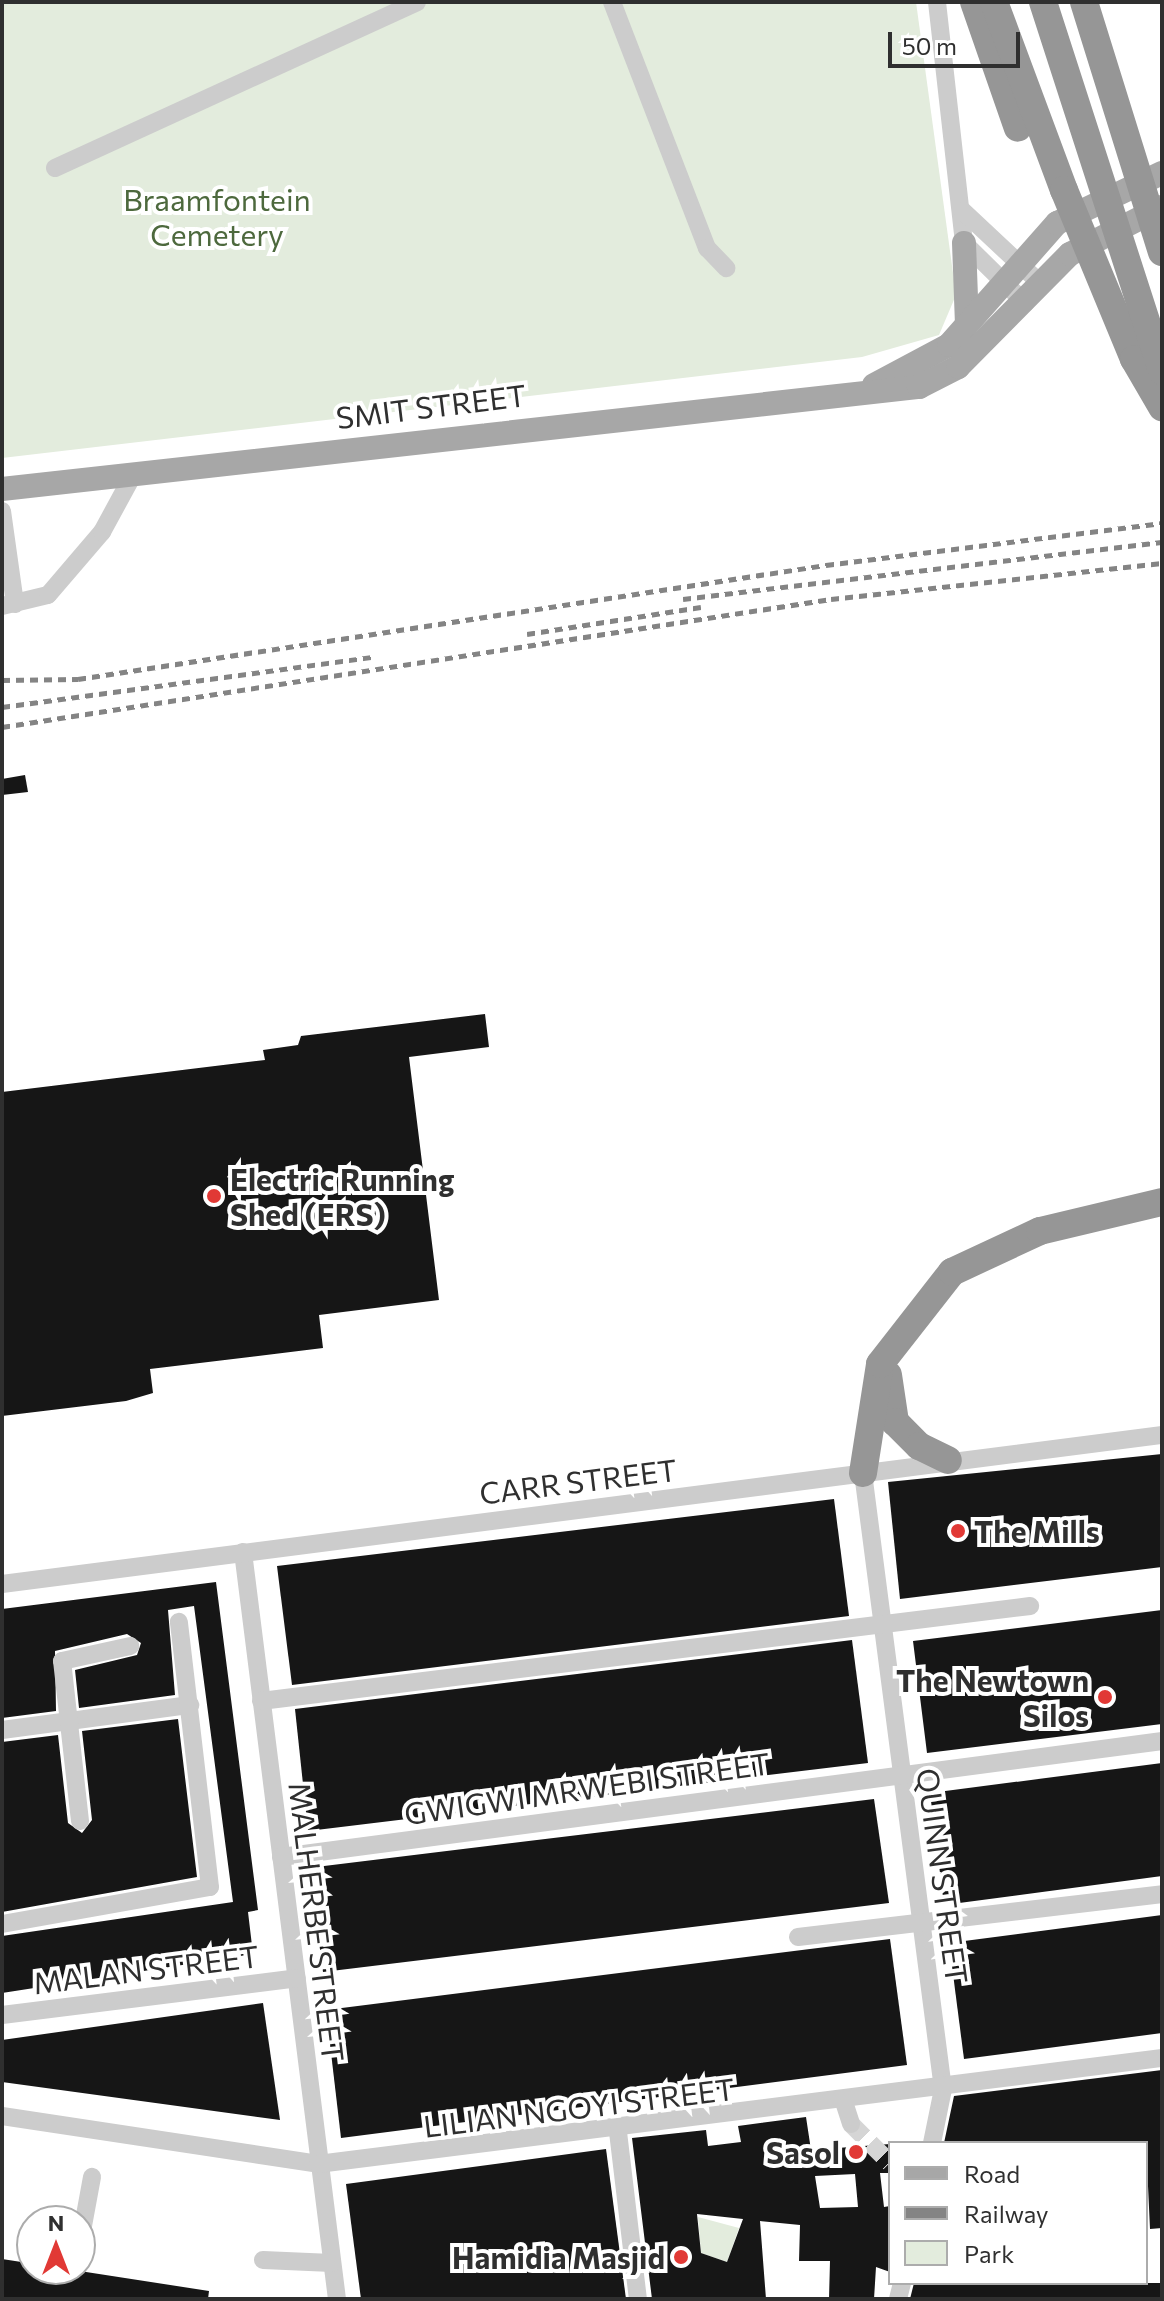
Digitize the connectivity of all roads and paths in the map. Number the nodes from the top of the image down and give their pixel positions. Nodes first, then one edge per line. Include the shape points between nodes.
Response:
1 (417, 2) edge
2 (612, 2) edge
3 (937, 2) edge
4 (974, 2) edge
5 (994, 2) edge
6 (1043, 2) edge
7 (1084, 2) edge
8 (1105, 2) edge
9 (1133, 160) junction
10 (55, 168) dead end
11 (1162, 173) edge
12 (1162, 207) edge
13 (963, 211) junction
14 (1057, 223) junction
15 (964, 243) junction
16 (1162, 252) edge
17 (1070, 254) junction
18 (726, 268) dead end
19 (1010, 272) junction
20 (1042, 285) junction
21 (1025, 303) junction
22 (967, 324) junction
23 (1162, 371) edge
24 (868, 387) junction
25 (1162, 407) edge
26 (134, 473) junction
27 (2, 489) edge
28 (2, 511) edge
29 (9, 605) edge
30 (1162, 1202) edge
31 (888, 1350) junction
32 (1162, 1435) edge
33 (948, 1460) junction
34 (863, 1473) junction
35 (243, 1552) junction
36 (2, 1584) edge
37 (1030, 1606) dead end
38 (179, 1622) dead end
39 (883, 1627) junction
40 (130, 1646) dead end
41 (261, 1701) junction
42 (190, 1705) junction
43 (66, 1721) junction
44 (2, 1730) edge
45 (1162, 1741) edge
46 (901, 1774) junction
47 (80, 1821) dead end
48 (281, 1857) junction
49 (1162, 1894) edge
50 (920, 1922) junction
51 (2, 1924) edge
52 (798, 1937) dead end
53 (297, 1978) junction
54 (2, 2015) edge
55 (1162, 2058) edge
56 (943, 2089) junction
57 (844, 2102) junction
58 (2, 2116) edge
59 (851, 2124) tunnel mouth
60 (618, 2132) junction
61 (932, 2141) edge
62 (318, 2164) junction
63 (92, 2177) dead end
64 (87, 2205) edge
65 (263, 2260) dead end
66 (332, 2263) junction
67 (337, 2299) edge
68 (638, 2299) edge

1 - 10 street
2 - 18 street via 707,248
3 - 13 street
4 - 14 highway via 987,56
5 - 25 highway via 1064,190
6 - 23 highway
7 - 9 highway
8 - 9 highway
9 - 16 highway
11 - 14 main road, SMIT STREET
12 - 17 main road, SMIT STREET
13 - 15 street
13 - 19 street
14 - 17 highway
14 - 19 main road, SMIT STREET
15 - 19 street
15 - 22 main road
17 - 20 main road, SMIT STREET
19 - 20 street
19 - 21 street
19 - 22 main road, SMIT STREET
20 - 21 main road, SMIT STREET
21 - 24 main road, SMIT STREET via 958,367 904,390
22 - 24 main road, SMIT STREET via 924,363
24 - 26 main road, SMIT STREET
26 - 27 main road, SMIT STREET
26 - 29 street via 102,532 48,595
28 - 29 street
30 - 31 highway via 1040,1231 970,1261 934,1289
31 - 33 highway via 887,1400 895,1422 919,1446
31 - 34 highway via 875,1384
32 - 33 street, CARR STREET
33 - 34 street, CARR STREET
34 - 35 street, CARR STREET
34 - 39 street, QUINN STREET
35 - 36 street, CARR STREET
35 - 41 street, MALHERBE STREET
37 - 39 street
38 - 42 street
39 - 41 street
39 - 46 street, QUINN STREET
40 - 43 street via 62,1661
41 - 48 street, MALHERBE STREET
42 - 43 street
42 - 51 street via 210,1887
43 - 44 street
43 - 47 street
45 - 46 street, GWIGWI MRWEBI STREET
46 - 48 street, GWIGWI MRWEBI STREET
46 - 50 street, QUINN STREET
48 - 53 street, MALHERBE STREET
49 - 50 street
50 - 52 street
50 - 56 street, QUINN STREET
53 - 54 street, MALAN STREET
53 - 62 street, MALHERBE STREET
55 - 56 street, LILIAN NGOYI STREET
56 - 57 street, LILIAN NGOYI STREET
56 - 61 street, QUINN STREET
57 - 59 street
57 - 60 street, LILIAN NGOYI STREET
58 - 62 street, LILIAN NGOYI STREET
60 - 62 street, LILIAN NGOYI STREET
60 - 68 street
62 - 66 street, MALHERBE STREET
63 - 64 street
65 - 66 street
66 - 67 street, MALHERBE STREET

